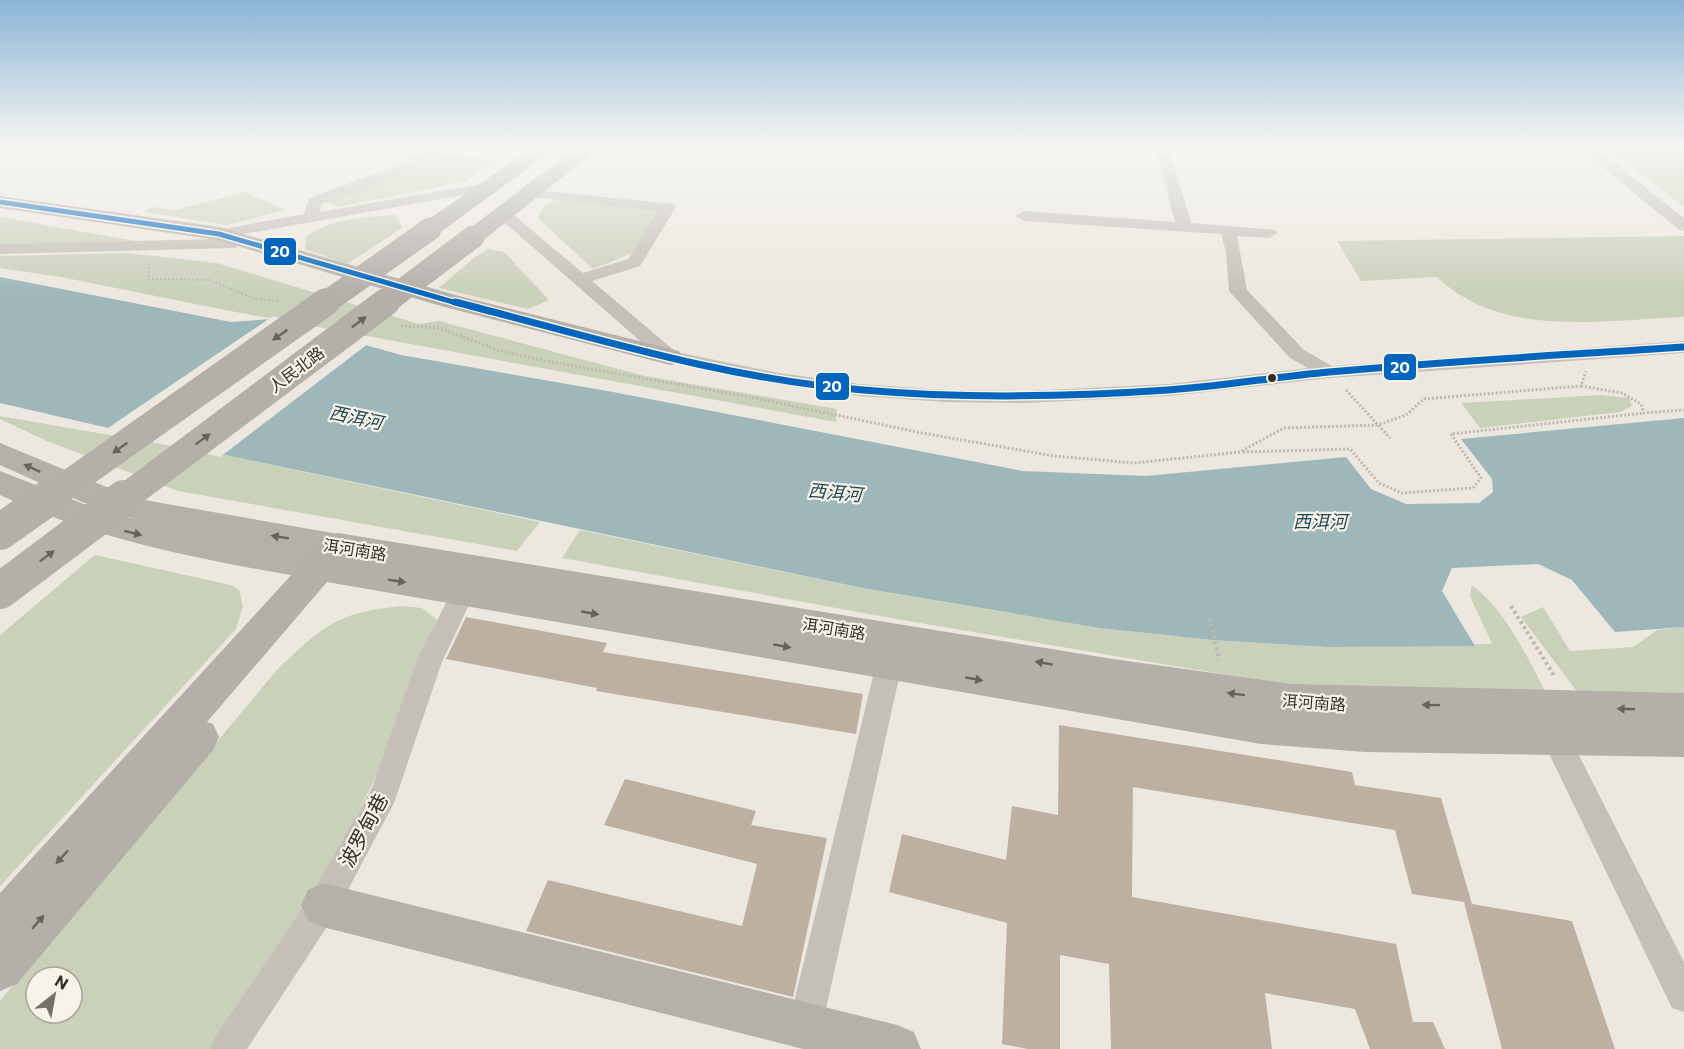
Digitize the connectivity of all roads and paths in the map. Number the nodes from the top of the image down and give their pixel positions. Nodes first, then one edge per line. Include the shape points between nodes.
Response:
1 (332, 195) edge
2 (441, 195) edge
3 (479, 195) edge
4 (527, 195) edge
5 (558, 195) edge
6 (1175, 195) edge
7 (1645, 195) edge
8 (0, 202) edge
9 (503, 214) junction
10 (1024, 216) dead end
11 (310, 218) junction
12 (1684, 226) edge
13 (1184, 227) junction
14 (1228, 231) junction
15 (1269, 233) dead end
16 (219, 234) junction
17 (251, 242) junction
18 (154, 246) junction
19 (0, 249) edge
20 (579, 280) junction
21 (287, 303) dead end
22 (1684, 347) edge
23 (670, 357) junction
24 (1329, 372) junction
25 (1581, 386) dead end
26 (1684, 410) edge
27 (1644, 413) junction
28 (1390, 438) dead end
29 (1240, 452) dead end
30 (0, 453) edge
31 (0, 482) edge
32 (0, 532) edge
33 (340, 559) junction
34 (0, 591) edge
35 (464, 592) junction
36 (1510, 606) dead end
37 (1210, 618) dead end
38 (889, 664) junction
39 (1221, 669) dead end
40 (1684, 710) edge
41 (1565, 722) junction
42 (1684, 739) edge
43 (323, 905) junction
44 (0, 927) edge
45 (0, 967) edge
46 (1684, 996) edge
47 (805, 1027) junction
48 (227, 1049) edge
49 (897, 1049) edge

1 - 11 street via 314,201
2 - 11 street
3 -> 32 main road, bridge
4 - 9 main road, 人民北路
5 - 20 street via 668,207 634,261
6 - 13 street
7 - 12 street
8 - 16 street
9 - 20 street
34 -> 9 main road, 人民北路, bridge
10 - 13 street
11 - 16 street
13 - 14 street
14 - 15 street
14 - 24 street via 1238,291 1297,354
16 - 17 street
17 - 18 street
17 - 23 street via 450,301
18 - 19 street
18 - 21 path via 146,270 148,279 209,280 253,298
20 - 23 street
22 - 24 street
23 - 24 street via 779,379 945,396 1025,397 1170,390
24 - 28 path
25 - 27 path via 1622,393 1641,404
26 - 27 path
27 - 29 path via 1451,434 1481,478 1473,488 1402,493 1379,483 1350,449
33 -> 30 street, 洱河南路 via 149,512 69,485
31 -> 33 street, 洱河南路 via 69,513 128,532
33 -> 35 main road, 洱河南路
41 -> 33 main road, 洱河南路 via 1239,694
33 -> 44 main road
45 -> 33 main road
35 -> 38 main road, 洱河南路
35 - 43 street, 波罗甸巷 via 429,662 384,794
36 - 41 path
37 - 39 path
38 -> 41 main road, 洱河南路 via 1300,731
38 - 47 street
40 -> 41 main road, 洱河南路
41 - 42 main road, 洱河南路
41 - 46 street
43 - 47 street
43 - 48 street, 波罗甸巷
47 - 49 street

